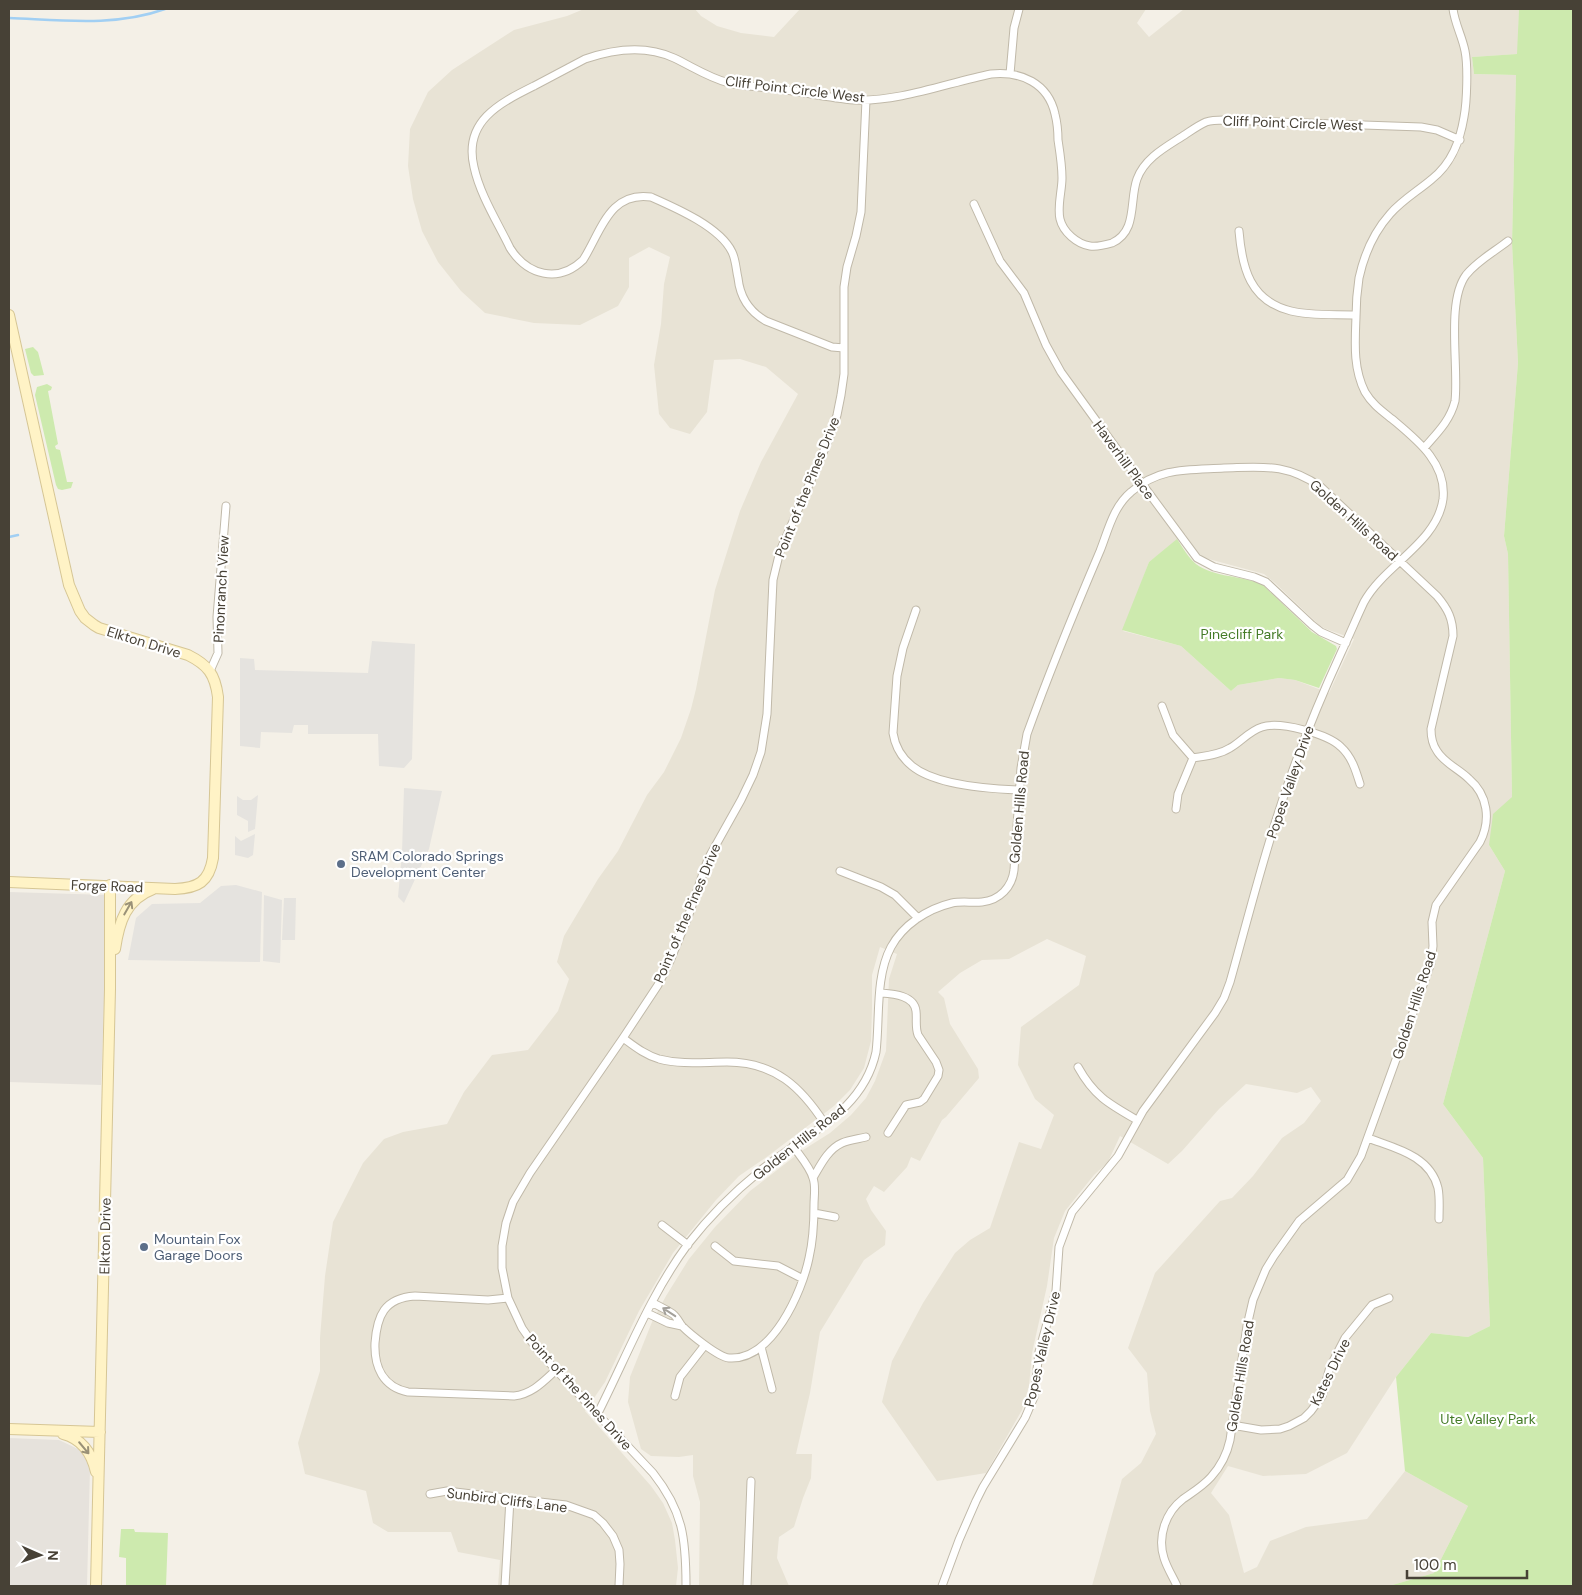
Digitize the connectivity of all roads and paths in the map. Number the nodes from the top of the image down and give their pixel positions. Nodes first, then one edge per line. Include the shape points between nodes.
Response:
1 (1019, 9) edge
2 (1453, 9) edge
3 (1010, 74) junction
4 (866, 100) junction
5 (1460, 140) junction
6 (974, 204) dead end
7 (1239, 231) dead end
8 (1508, 241) dead end
9 (9, 315) edge
10 (1356, 315) junction
11 (844, 348) junction
12 (1424, 448) junction
13 (1142, 484) junction
14 (226, 506) dead end
15 (1400, 561) junction
16 (916, 610) dead end
17 (1346, 643) junction
18 (210, 671) junction
19 (1162, 706) dead end
20 (1308, 732) junction
21 (1193, 758) junction
22 (1360, 784) dead end
23 (1020, 790) junction
24 (1176, 809) dead end
25 (840, 871) dead end
26 (9, 882) edge
27 (110, 885) junction
28 (157, 888) junction
29 (918, 918) junction
30 (110, 989) junction
31 (880, 993) junction
32 (623, 1038) junction
33 (1078, 1067) dead end
34 (1137, 1120) junction
35 (825, 1124) junction
36 (888, 1133) dead end
37 (866, 1137) dead end
38 (1368, 1138) junction
39 (793, 1146) junction
40 (813, 1178) junction
41 (814, 1214) junction
42 (835, 1217) dead end
43 (1438, 1219) dead end
44 (662, 1225) dead end
45 (688, 1244) junction
46 (714, 1246) dead end
47 (804, 1279) junction
48 (508, 1298) junction
49 (1389, 1298) dead end
50 (653, 1303) junction
51 (647, 1313) junction
52 (682, 1326) junction
53 (705, 1344) junction
54 (761, 1347) junction
55 (556, 1370) junction
56 (772, 1389) dead end
57 (675, 1396) dead end
58 (597, 1415) junction
59 (1232, 1425) junction
60 (9, 1429) edge
61 (45, 1430) junction
62 (100, 1432) junction
63 (751, 1481) dead end
64 (99, 1488) junction
65 (430, 1494) dead end
66 (510, 1499) junction
67 (96, 1586) edge
68 (505, 1586) edge
69 (619, 1586) edge
70 (686, 1586) edge
71 (747, 1586) edge
72 (942, 1586) edge
73 (1177, 1586) edge

1 - 3 street
2 - 5 street, Popes Valley Drive via 1467,62 1465,114
3 - 4 street, Cliff Point Circle West via 991,74 894,97
3 - 5 street, Cliff Point Circle West via 1035,82 1052,105 1061,167 1061,222 1072,237 1088,246 1106,245 1121,237 1130,222 1137,178 1146,163 1213,120 1421,127
4 - 11 street, Point of the Pines Drive via 861,212 846,266 844,287
4 - 11 street, Cliff Point Circle West via 728,83 653,52 607,52 585,59 499,104 486,116 474,141 472,159 484,195 510,248 529,267 545,274 562,273 576,267 614,207 628,198 651,197 708,226 721,237 732,252 739,288 759,317 832,347
5 - 10 street, Popes Valley Drive via 1444,167 1400,203 1377,232 1362,265
6 - 13 street, Haverhill Place via 1000,261 1024,293 1057,365
7 - 10 street via 1245,269 1266,300 1300,313
8 - 12 street via 1476,264 1461,283 1455,308 1455,401 1450,417
9 - 18 street, Elkton Drive via 69,585 80,611 99,628 188,655
10 - 12 street, Popes Valley Drive via 1355,359 1367,395
11 - 32 street, Point of the Pines Drive via 843,384 834,427 780,551 773,580 767,714 761,752 741,800 708,859 670,961
12 - 15 street, Popes Valley Drive via 1441,472 1442,505 1430,530
13 - 15 street, Golden Hills Road via 1160,474 1180,470 1263,467 1290,470 1322,487
13 - 17 street, Haverhill Place via 1198,558 1214,568 1266,582 1321,632
13 - 23 street, Golden Hills Road via 1125,497 1113,516 1031,722 1024,744
14 - 18 street, Pinonranch View via 217,617 218,653
15 - 17 street, Popes Valley Drive via 1372,590
15 - 38 street, Golden Hills Road via 1444,604 1451,619 1453,636 1431,729 1433,745 1442,758 1480,792 1486,810 1486,824 1480,842 1436,905 1432,922 1434,946 1431,963
16 - 23 street via 897,676 893,733 901,754 912,766 938,778 986,788
17 - 20 street, Popes Valley Drive
18 - 28 street, Forge Road via 218,696 213,858 208,874 196,886
19 - 21 street via 1173,735
20 - 21 street via 1279,725 1262,727 1229,749
20 - 22 street via 1340,745 1350,758
20 - 34 street, Popes Valley Drive via 1269,841 1228,989
21 - 24 street via 1178,794
23 - 29 street, Golden Hills Road via 1014,870 1007,889 989,901 950,904
25 - 29 street via 895,895
26 - 27 street, Forge Road
27 - 28 street, Forge Road
27 - 30 street, Elkton Drive
30 -> 28 street via 117,936 124,916 139,895
29 - 31 street, Golden Hills Road via 890,949 882,971
30 - 62 street, Elkton Drive
31 - 35 street, Golden Hills Road via 876,1052 871,1071 856,1096
31 - 36 street via 900,995 913,1004 918,1035 939,1070 924,1099 906,1105
32 - 35 street via 646,1054 668,1061 741,1063 765,1068 787,1079 806,1097
32 - 48 street, Point of the Pines Drive via 513,1202 502,1246 502,1268
33 - 34 street via 1103,1099
34 - 72 street, Popes Valley Drive via 1118,1156 1068,1220 1060,1247 1054,1304 1039,1352 1034,1397 976,1501
35 - 39 street, Golden Hills Road
37 - 40 street via 836,1147
38 - 43 street via 1413,1156 1426,1165 1438,1188
38 - 59 street, Golden Hills Road via 1347,1180 1299,1222 1266,1269 1250,1312
39 - 40 street
39 - 45 street, Golden Hills Road via 731,1196
40 - 41 street
41 - 42 street
41 - 47 street
44 - 45 street
45 - 50 street, Golden Hills Road
46 - 47 street via 734,1261 778,1266
47 - 54 street via 788,1314
48 - 55 street, Point of the Pines Drive via 522,1328
48 - 55 street via 415,1296 392,1303 381,1314 376,1329 375,1360 381,1376 394,1387 408,1392 514,1396 534,1389
49 - 59 street, Kates Drive via 1372,1305 1345,1338 1330,1367 1322,1396 1304,1418 1280,1429 1261,1430
50 - 51 street, Golden Hills Road
52 -> 50 street via 674,1315
51 - 52 street
51 - 58 street, Golden Hills Road
52 - 53 street
53 - 54 street via 729,1358 749,1354
53 - 57 street via 680,1377
54 - 56 street
55 - 58 street, Point of the Pines Drive
58 - 70 street, Point of the Pines Drive via 653,1473 672,1501 679,1516 685,1552
59 - 73 street, Golden Hills Road via 1225,1457 1216,1472 1177,1505 1164,1525 1164,1557
60 - 61 street
61 - 62 street
61 -> 64 street via 67,1435 85,1447 96,1469
62 - 64 street, Elkton Drive
63 - 71 street
64 - 67 street, Elkton Drive
65 - 66 street, Sunbird Cliffs Lane via 447,1491
66 - 68 street
66 - 69 street, Sunbird Cliffs Lane via 566,1505 594,1515 613,1536 619,1550

